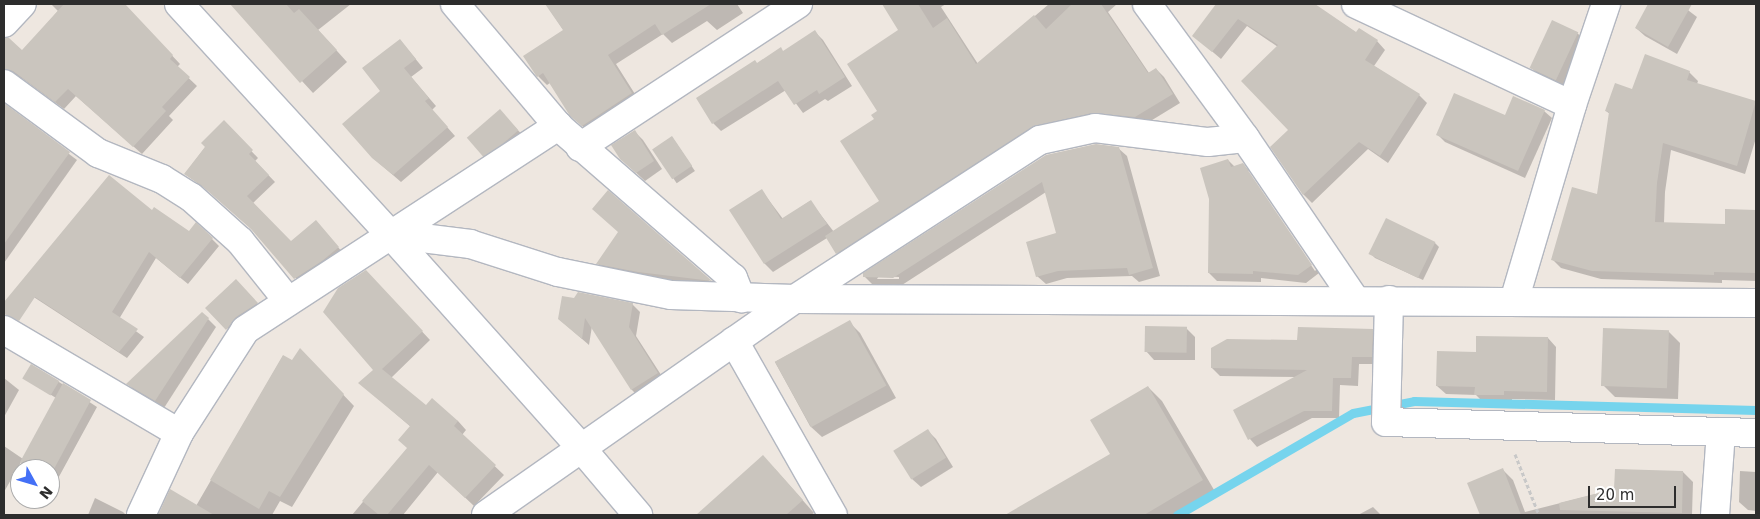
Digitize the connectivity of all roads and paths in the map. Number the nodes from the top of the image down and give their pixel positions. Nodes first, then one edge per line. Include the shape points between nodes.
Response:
1 (22, 4) edge
2 (179, 4) edge
3 (455, 4) edge
4 (798, 4) edge
5 (1147, 4) edge
6 (1356, 4) edge
7 (1606, 4) edge
8 (4, 23) edge
9 (4, 84) edge
10 (1572, 105) junction
11 (558, 126) junction
12 (1245, 138) junction
13 (580, 147) junction
14 (390, 234) junction
15 (741, 298) junction
16 (795, 299) junction
17 (1355, 300) junction
18 (1389, 300) junction
19 (288, 301) junction
20 (1514, 301) junction
21 (1756, 303) edge
22 (4, 330) edge
23 (734, 341) junction
24 (1504, 426) junction
25 (1721, 432) junction
26 (179, 433) junction
27 (1756, 433) edge
28 (582, 449) junction
29 (141, 515) edge
30 (486, 515) edge
31 (638, 515) edge
32 (833, 515) edge
33 (1539, 515) edge
34 (1716, 515) edge

1 - 8 street
2 - 14 street
3 - 11 street
4 - 13 street
5 - 12 street
6 - 10 street
7 - 10 street
9 - 19 street via 98,153 162,179 191,197 240,241
10 - 20 street
11 - 13 street
11 - 14 street
12 - 16 street via 1208,142 1095,128 1040,140
12 - 17 street
13 - 15 street via 733,278
14 - 15 street via 470,244 558,272 671,295
14 - 19 street
14 - 28 street
15 - 16 street
16 - 17 street
16 - 23 street
17 - 18 street
18 - 20 street
18 - 24 street via 1386,422
19 - 26 street via 245,330
20 - 21 street
22 - 26 street
23 - 28 street
23 - 32 street
24 - 25 street
24 - 33 path
25 - 27 street
25 - 34 street
26 - 29 street
28 - 30 street
28 - 31 street

